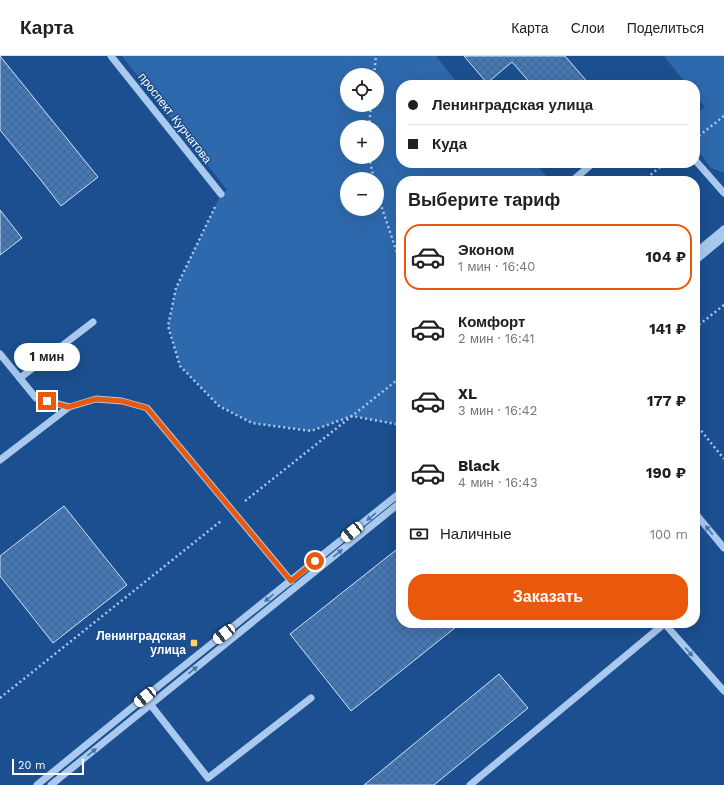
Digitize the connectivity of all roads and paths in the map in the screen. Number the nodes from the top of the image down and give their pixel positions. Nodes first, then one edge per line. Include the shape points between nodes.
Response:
1 (111, 56) edge
2 (376, 56) edge
3 (375, 68) edge
4 (724, 116) edge
5 (700, 135) edge
6 (700, 166) edge
7 (588, 168) edge
8 (659, 168) edge
9 (578, 176) edge
10 (649, 176) edge
11 (724, 193) edge
12 (221, 194) joint
13 (384, 214) edge
14 (724, 230) edge
15 (724, 237) edge
16 (700, 249) edge
17 (396, 250) edge
18 (700, 257) edge
19 (724, 305) edge
20 (93, 322) dead end
21 (700, 324) edge
22 (0, 354) edge
23 (20, 378) junction
24 (396, 381) edge
25 (68, 407) junction
26 (352, 416) junction
27 (396, 424) edge
28 (700, 429) edge
29 (0, 460) edge
30 (724, 460) edge
31 (396, 496) edge
32 (396, 506) edge
33 (233, 512) junction
34 (700, 519) edge
35 (724, 548) edge
36 (291, 581) junction
37 (658, 628) edge
38 (668, 628) edge
39 (724, 692) edge
40 (0, 698) edge
41 (311, 698) dead end
42 (150, 704) junction
43 (474, 784) edge
44 (37, 785) edge
45 (50, 785) edge

1 - 12 street, проспект Курчатова
2 - 3 path
4 - 5 path
6 - 11 street
7 - 9 street
8 - 10 path
12 - 26 path via 176,288 168,326 180,366 219,406 252,423 311,431
13 - 17 path
14 - 16 street
15 - 18 street
19 - 21 path
20 - 23 street
22 - 23 street
23 - 25 street via 36,398
24 - 26 path
25 - 29 street
25 - 33 street via 96,399 122,401 147,408
26 - 27 path
26 - 33 path
28 - 30 path
31 -> 36 street
42 -> 32 street
33 - 36 street
33 - 40 path
35 -> 34 street
36 -> 44 street
37 - 43 street
38 -> 39 street
41 - 42 street via 208,778
45 -> 42 street

